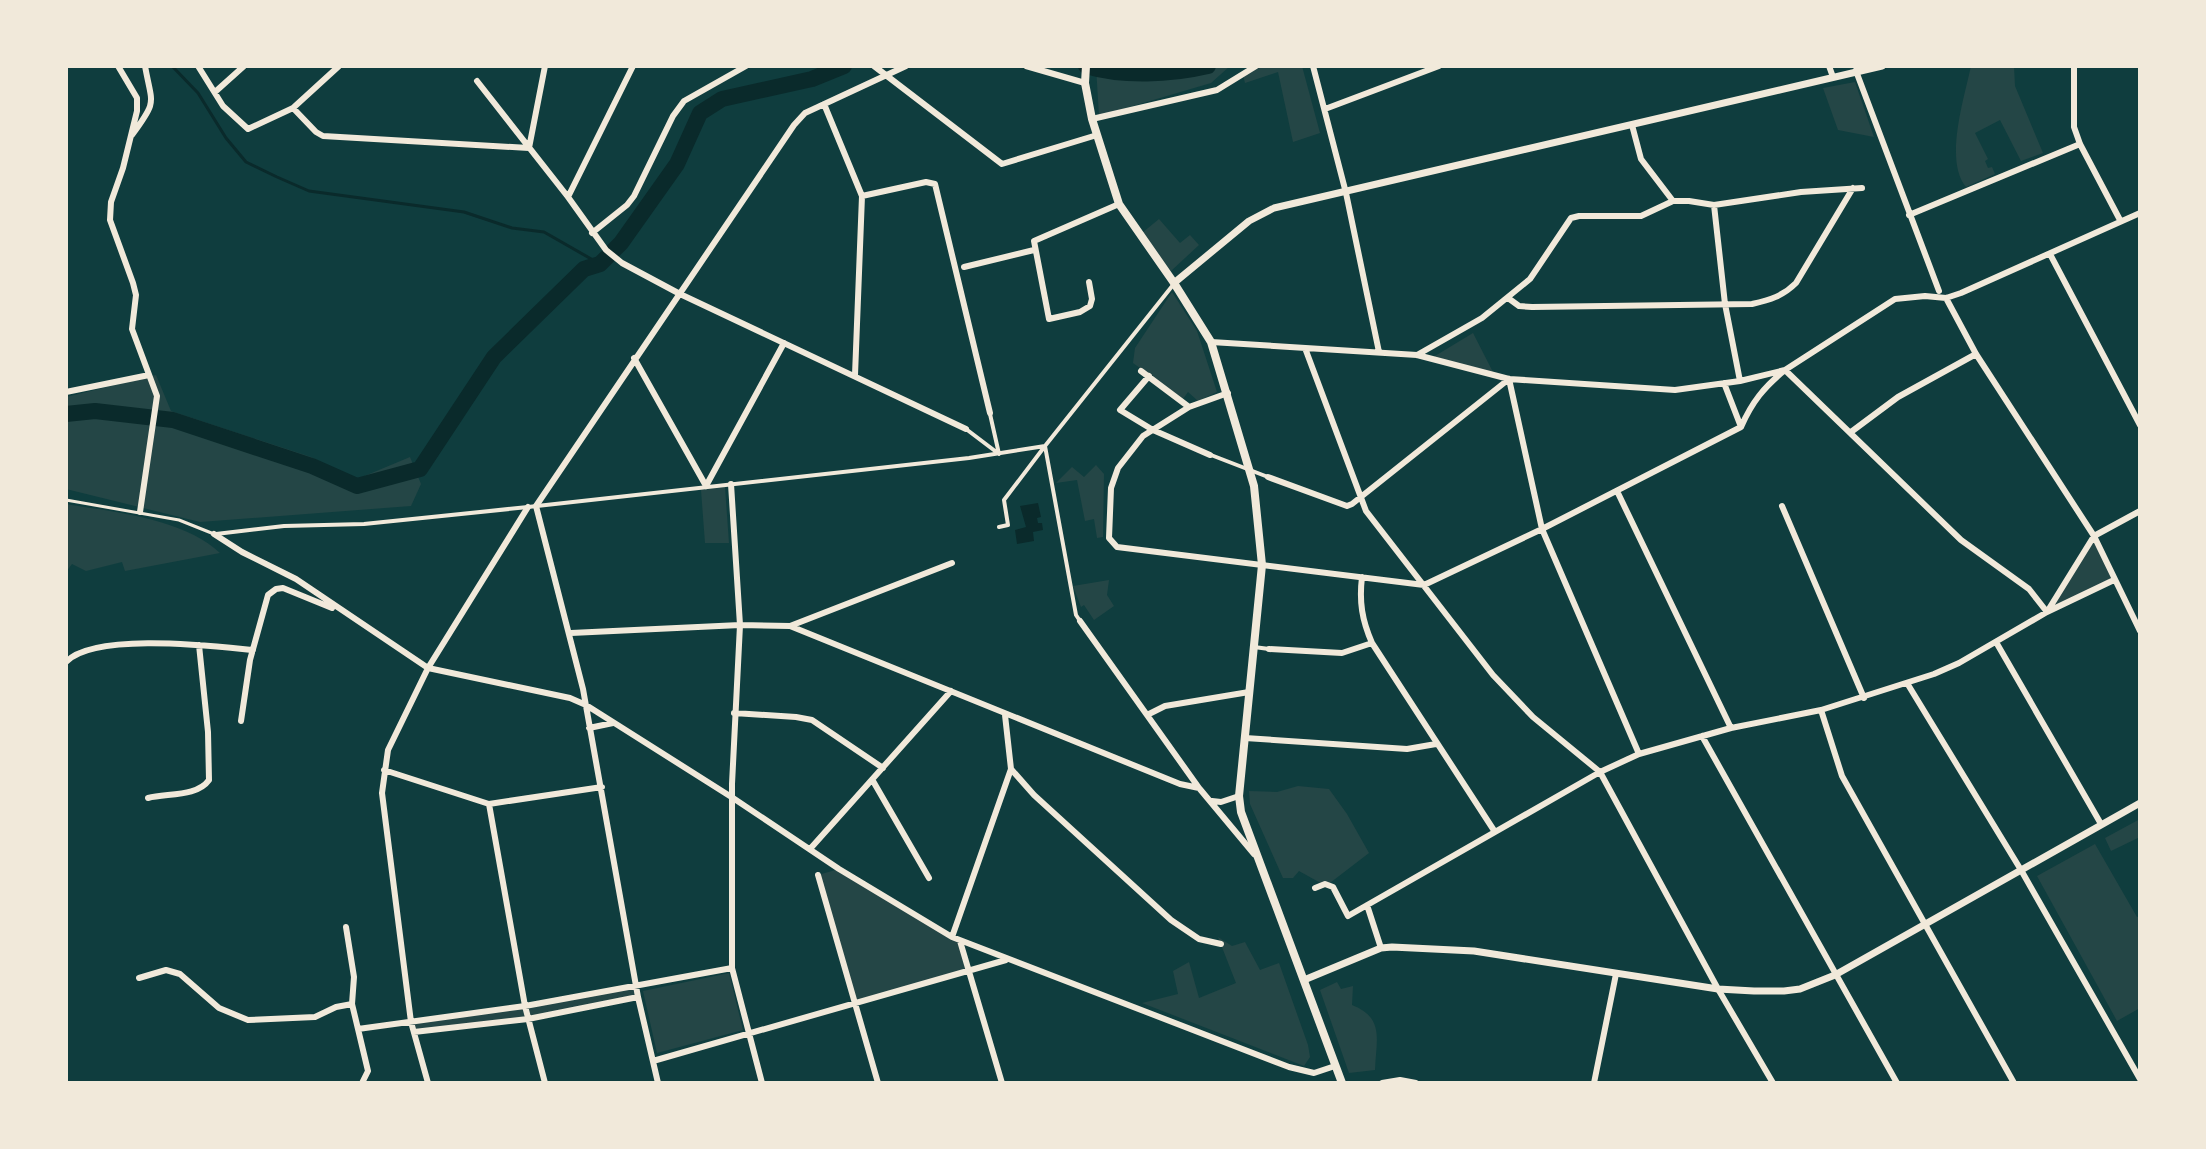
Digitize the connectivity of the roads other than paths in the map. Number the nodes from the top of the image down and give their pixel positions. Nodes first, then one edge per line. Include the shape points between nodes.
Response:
1 (118, 66) edge
2 (145, 66) edge
3 (198, 66) edge
4 (244, 66) edge
5 (339, 66) edge
6 (545, 66) edge
7 (633, 66) edge
8 (746, 66) edge
9 (874, 66) edge
10 (906, 66) edge
11 (1026, 66) edge
12 (1086, 66) edge
13 (1256, 66) edge
14 (1313, 66) edge
15 (1439, 66) edge
16 (1829, 66) edge
17 (1882, 66) edge
18 (2074, 66) edge
19 (1857, 69) edge
20 (887, 75) junction
21 (1833, 77) junction
22 (477, 81) dead end
23 (1085, 83) junction
24 (215, 92) junction
25 (824, 104) junction
26 (293, 108) junction
27 (1325, 109) junction
28 (1092, 119) junction
29 (1632, 125) junction
30 (1097, 135) junction
31 (130, 138) junction
32 (2080, 144) junction
33 (529, 148) junction
34 (1853, 188) junction
35 (1862, 188) dead end
36 (1346, 193) junction
37 (862, 196) junction
38 (568, 197) junction
39 (1673, 201) junction
40 (1119, 204) junction
41 (1714, 205) junction
42 (2140, 213) edge
43 (1909, 215) junction
44 (2120, 220) junction
45 (592, 233) junction
46 (1034, 250) junction
47 (2050, 254) junction
48 (964, 267) joint
49 (955, 270) junction
50 (1089, 282) dead end
51 (1174, 283) junction
52 (1939, 291) dead end
53 (680, 294) junction
54 (1508, 298) junction
55 (1946, 298) junction
56 (1725, 304) junction
57 (1211, 342) junction
58 (784, 343) junction
59 (1305, 348) junction
60 (1379, 352) junction
61 (1976, 354) junction
62 (1417, 355) junction
63 (634, 358) junction
64 (1785, 370) junction
65 (1141, 371) dead end
66 (149, 375) junction
67 (855, 375) junction
68 (1149, 376) junction
69 (1509, 379) junction
70 (1740, 381) junction
71 (1724, 383) junction
72 (66, 392) edge
73 (1228, 393) junction
74 (1189, 407) junction
75 (990, 413) joint
76 (2140, 425) edge
77 (1741, 427) junction
78 (966, 429) joint
79 (1153, 430) junction
80 (1851, 432) junction
81 (1045, 446) junction
82 (999, 454) junction
83 (1210, 455) joint
84 (1251, 473) junction
85 (1268, 477) joint
86 (731, 484) junction
87 (706, 486) junction
88 (1617, 491) junction
89 (1359, 498) junction
90 (66, 500) edge
91 (536, 506) junction
92 (1782, 506) dead end
93 (528, 507) junction
94 (2140, 511) edge
95 (140, 512) junction
96 (999, 527) dead end
97 (1542, 529) junction
98 (214, 534) junction
99 (2094, 536) junction
100 (952, 563) dead end
101 (1262, 565) junction
102 (1362, 577) junction
103 (2114, 580) junction
104 (1424, 585) junction
105 (339, 610) junction
106 (2047, 612) junction
107 (1080, 621) joint
108 (740, 625) junction
109 (790, 626) junction
110 (2140, 631) edge
111 (571, 633) junction
112 (1996, 642) junction
113 (1372, 643) junction
114 (199, 645) junction
115 (1254, 647) junction
116 (1269, 649) joint
117 (253, 650) junction
118 (66, 662) edge
119 (428, 668) junction
120 (1907, 683) junction
121 (951, 691) junction
122 (1249, 692) junction
123 (1864, 698) junction
124 (586, 705) junction
125 (1821, 710) junction
126 (734, 713) junction
127 (1149, 714) junction
128 (1005, 715) junction
129 (241, 721) dead end
130 (614, 723) junction
131 (589, 728) junction
132 (1731, 728) junction
133 (1702, 736) junction
134 (1245, 738) junction
135 (1436, 744) junction
136 (1639, 754) junction
137 (883, 768) junction
138 (1011, 769) junction
139 (384, 770) junction
140 (1600, 772) junction
141 (873, 781) junction
142 (602, 787) junction
143 (1199, 788) junction
144 (1239, 796) junction
145 (148, 798) dead end
146 (733, 798) junction
147 (1212, 801) junction
148 (2140, 803) edge
149 (489, 804) junction
150 (2101, 824) junction
151 (1495, 832) junction
152 (810, 849) junction
153 (1259, 860) junction
154 (2021, 870) junction
155 (818, 875) dead end
156 (929, 878) dead end
157 (1315, 888) dead end
158 (1367, 905) junction
159 (1924, 924) junction
160 (346, 927) dead end
161 (952, 937) junction
162 (960, 941) junction
163 (1221, 944) dead end
164 (1381, 948) junction
165 (1006, 960) junction
166 (732, 968) junction
167 (969, 972) junction
168 (1616, 974) junction
169 (1835, 975) junction
170 (139, 978) dead end
171 (1304, 980) junction
172 (636, 985) junction
173 (1718, 989) junction
174 (638, 997) junction
175 (352, 1004) junction
176 (855, 1004) junction
177 (525, 1006) junction
178 (528, 1019) junction
179 (411, 1022) junction
180 (358, 1029) junction
181 (414, 1032) junction
182 (749, 1034) junction
183 (653, 1061) junction
184 (1335, 1066) junction
185 (2140, 1079) edge
186 (362, 1083) edge
187 (428, 1083) edge
188 (545, 1083) edge
189 (658, 1083) edge
190 (762, 1083) edge
191 (878, 1083) edge
192 (1002, 1083) edge
193 (1342, 1083) edge
194 (1382, 1083) edge
195 (1416, 1083) edge
196 (1594, 1083) edge
197 (1773, 1083) edge
198 (1897, 1083) edge
199 (2014, 1083) edge

1 - 31 street via 137,98
2 - 31 street via 153,98
3 - 24 street
4 - 24 street
5 - 26 street
6 - 33 street
7 - 38 street
8 - 45 street via 684,101 634,196
9 - 20 street
10 - 20 street
11 - 23 street
12 - 23 main road
13 - 28 street via 1209,93
14 - 27 street
15 - 27 street
16 - 21 street
17 - 19 street
18 - 32 street via 2074,127
19 - 21 street
19 - 43 street
20 - 25 street
20 - 30 street via 1002,164
21 - 29 street
22 - 33 street
23 - 28 main road
24 - 26 street via 234,118 252,129
25 - 37 street
25 - 53 street via 794,125
26 - 33 street via 323,136
27 - 36 street
28 - 30 main road
29 - 36 street
29 - 39 street via 1641,159
30 - 40 main road
31 - 66 street via 110,220 133,283 132,329
32 - 43 street
32 - 44 street
33 - 38 street
34 - 35 street
34 - 41 street
34 - 56 street via 1786,294 1752,304
36 - 51 street via 1261,214
36 - 60 street
37 - 49 street via 935,184
37 - 67 street
38 - 45 street
39 - 41 street
39 - 54 street via 1641,216 1571,218 1530,279
40 - 46 street via 1038,238
40 - 51 main road
41 - 56 street
42 - 44 street
43 - 52 street
44 - 47 street
45 - 53 street via 622,263
46 - 48 street
46 - 50 street via 1049,319 1090,306
47 - 55 street
47 - 76 street
48 - 49 street
49 - 75 street
51 - 57 main road
51 - 81 street
53 - 58 street
53 - 63 street
54 - 56 street via 1532,307
54 - 62 street
55 - 61 street
55 - 64 street via 1895,299
56 - 70 street
57 - 59 street
57 - 73 main road
58 - 67 street
58 - 87 street
59 - 60 street
59 - 89 street
60 - 62 street
61 - 80 street via 1898,397
61 - 99 street
62 - 69 street
63 - 87 street
63 - 91 street
64 - 70 street
64 - 77 street via 1759,393
64 - 80 street
65 - 68 street
66 - 72 street
66 - 95 street via 157,396
67 - 78 street
68 - 74 street
68 - 79 street via 1120,410
69 - 71 street via 1646,390
69 - 89 street
69 - 97 street
70 - 71 street
71 - 77 street
73 - 74 street
73 - 84 main road
74 - 79 street
75 - 82 street
77 - 88 street
78 - 82 street
79 - 83 street
79 - 101 street via 1118,468 1111,488 1112,544
80 - 106 street via 1961,540 2029,589
81 - 82 street
81 - 96 street via 1004,500 1008,525
81 - 107 street
82 - 86 street
83 - 84 street
84 - 85 street
84 - 101 main road
85 - 89 street via 1347,506
86 - 87 street
86 - 108 street
87 - 91 street
88 - 97 street
88 - 132 street
89 - 104 street
90 - 95 lane
91 - 93 street
91 - 111 street
92 - 123 street
93 - 98 street
93 - 119 street
94 - 99 street
95 - 98 lane
97 - 104 street
97 - 136 street
98 - 105 street via 296,579
99 - 103 street
99 - 106 street
100 - 109 street
101 - 102 street
101 - 115 main road
102 - 104 street
102 - 113 street via 1359,599
103 - 106 street
103 - 110 street
104 - 140 street via 1493,675 1533,717
105 - 117 street via 276,589 268,595
105 - 119 street
106 - 112 street
107 - 127 street
108 - 109 street
108 - 111 street
108 - 126 street
109 - 121 street
111 - 124 street
112 - 120 street
112 - 150 street
113 - 116 street via 1342,653
113 - 135 street
114 - 117 street
114 - 118 street via 94,646
114 - 145 street via 209,780 196,790
115 - 116 street
115 - 122 main road
117 - 129 street
119 - 124 street
119 - 139 street via 388,750
120 - 123 street
120 - 154 street
121 - 128 street
121 - 137 street
122 - 127 street via 1165,706
122 - 134 main road
123 - 125 street
124 - 130 street
124 - 131 street
125 - 132 street
125 - 159 street via 1842,776
126 - 137 street via 812,720
126 - 146 street
127 - 143 street
128 - 138 street
128 - 143 street
130 - 131 street
130 - 146 street
131 - 142 street
132 - 133 street
133 - 136 street
133 - 169 street
134 - 135 street via 1407,749
134 - 144 main road
135 - 151 street
136 - 140 street
137 - 141 street
138 - 161 street
138 - 163 street via 1171,920 1199,939
139 - 149 street
139 - 179 street via 382,793
140 - 151 street
140 - 173 street
141 - 152 street
141 - 156 street
142 - 149 street
142 - 172 street
143 - 147 street
144 - 147 street
144 - 153 main road
146 - 152 street
146 - 166 street
147 - 153 street
148 - 150 street
149 - 177 street
150 - 154 street
151 - 158 street
152 - 161 street
153 - 171 main road
154 - 159 street
154 - 185 street
155 - 176 street
157 - 158 street via 1333,887 1348,916
158 - 164 street
159 - 169 street
159 - 199 street
160 - 175 street via 354,977
161 - 162 street
162 - 165 street
162 - 167 street
164 - 168 street via 1474,951
164 - 171 street
165 - 167 street
165 - 184 street via 1289,1067 1314,1073
166 - 172 street
166 - 182 street
167 - 176 street
167 - 192 street
168 - 173 street
168 - 196 street
169 - 173 street via 1784,991
169 - 198 street
170 - 175 street via 166,970 180,974 234,1015 260,1021 308,1018
171 - 184 main road
172 - 174 street
172 - 177 street
173 - 197 street
174 - 178 street
174 - 183 street
175 - 180 street
176 - 182 street
176 - 191 street
177 - 178 street
177 - 179 street
178 - 181 street
178 - 188 street
179 - 180 street
179 - 181 street
180 - 186 street via 368,1071
181 - 187 street
182 - 183 street
182 - 190 street
183 - 189 street
184 - 193 main road
194 - 195 street

